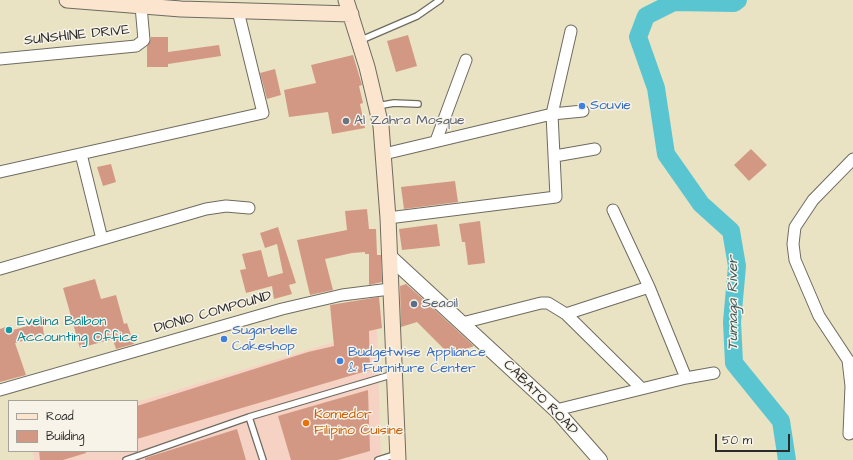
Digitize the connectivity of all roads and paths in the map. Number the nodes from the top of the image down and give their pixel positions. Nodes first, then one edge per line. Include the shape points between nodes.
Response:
1 (67, 0) edge
2 (440, 0) edge
3 (141, 6) junction
4 (348, 7) edge
5 (238, 11) junction
6 (571, 31) dead end
7 (359, 41) junction
8 (0, 59) edge
9 (466, 60) dead end
10 (418, 104) dead end
11 (377, 106) junction
12 (583, 111) dead end
13 (552, 114) junction
14 (436, 141) junction
15 (595, 149) dead end
16 (81, 154) junction
17 (384, 154) junction
18 (555, 156) junction
19 (853, 159) edge
20 (0, 172) edge
21 (249, 208) dead end
22 (613, 210) dead end
23 (388, 218) junction
24 (102, 239) junction
25 (390, 257) junction
26 (0, 269) edge
27 (649, 287) junction
28 (390, 289) junction
29 (566, 314) junction
30 (462, 323) junction
31 (851, 363) edge
32 (714, 373) dead end
33 (394, 374) junction
34 (686, 378) junction
35 (641, 388) junction
36 (0, 390) edge
37 (556, 410) junction
38 (249, 417) junction
39 (849, 434) dead end
40 (397, 457) edge
41 (126, 460) edge
42 (263, 460) edge
43 (378, 460) edge
44 (600, 460) edge

1 - 3 main road
2 - 7 lane via 417,16
3 - 5 main road
3 - 8 street, SUNSHINE DRIVE via 144,40 136,46
4 - 5 main road
4 - 7 main road
5 - 16 street via 263,113
6 - 13 street
7 - 11 main road
9 - 14 street
10 - 11 lane via 394,103
11 - 17 main road
12 - 13 street
13 - 14 street
13 - 18 street
14 - 17 street
15 - 18 street
16 - 20 street
16 - 24 street
17 - 23 main road
18 - 23 street via 556,197
19 - 31 street via 813,200 795,227 793,244 795,260 819,316
21 - 24 street via 226,206 206,209
22 - 27 street
23 - 25 main road
24 - 26 street
25 - 28 main road
25 - 30 street, CABATO ROAD
27 - 29 street
27 - 34 street
28 - 33 main road
28 - 36 street, DIONIO COMPOUND via 342,295 282,309
29 - 30 street via 554,305 541,303
29 - 35 street
30 - 37 street, CABATO ROAD
31 - 39 street
32 - 34 street
33 - 38 lane
33 - 40 main road
34 - 35 street
35 - 37 street
37 - 44 street, CABATO ROAD
38 - 41 lane
38 - 42 lane
40 - 43 lane

